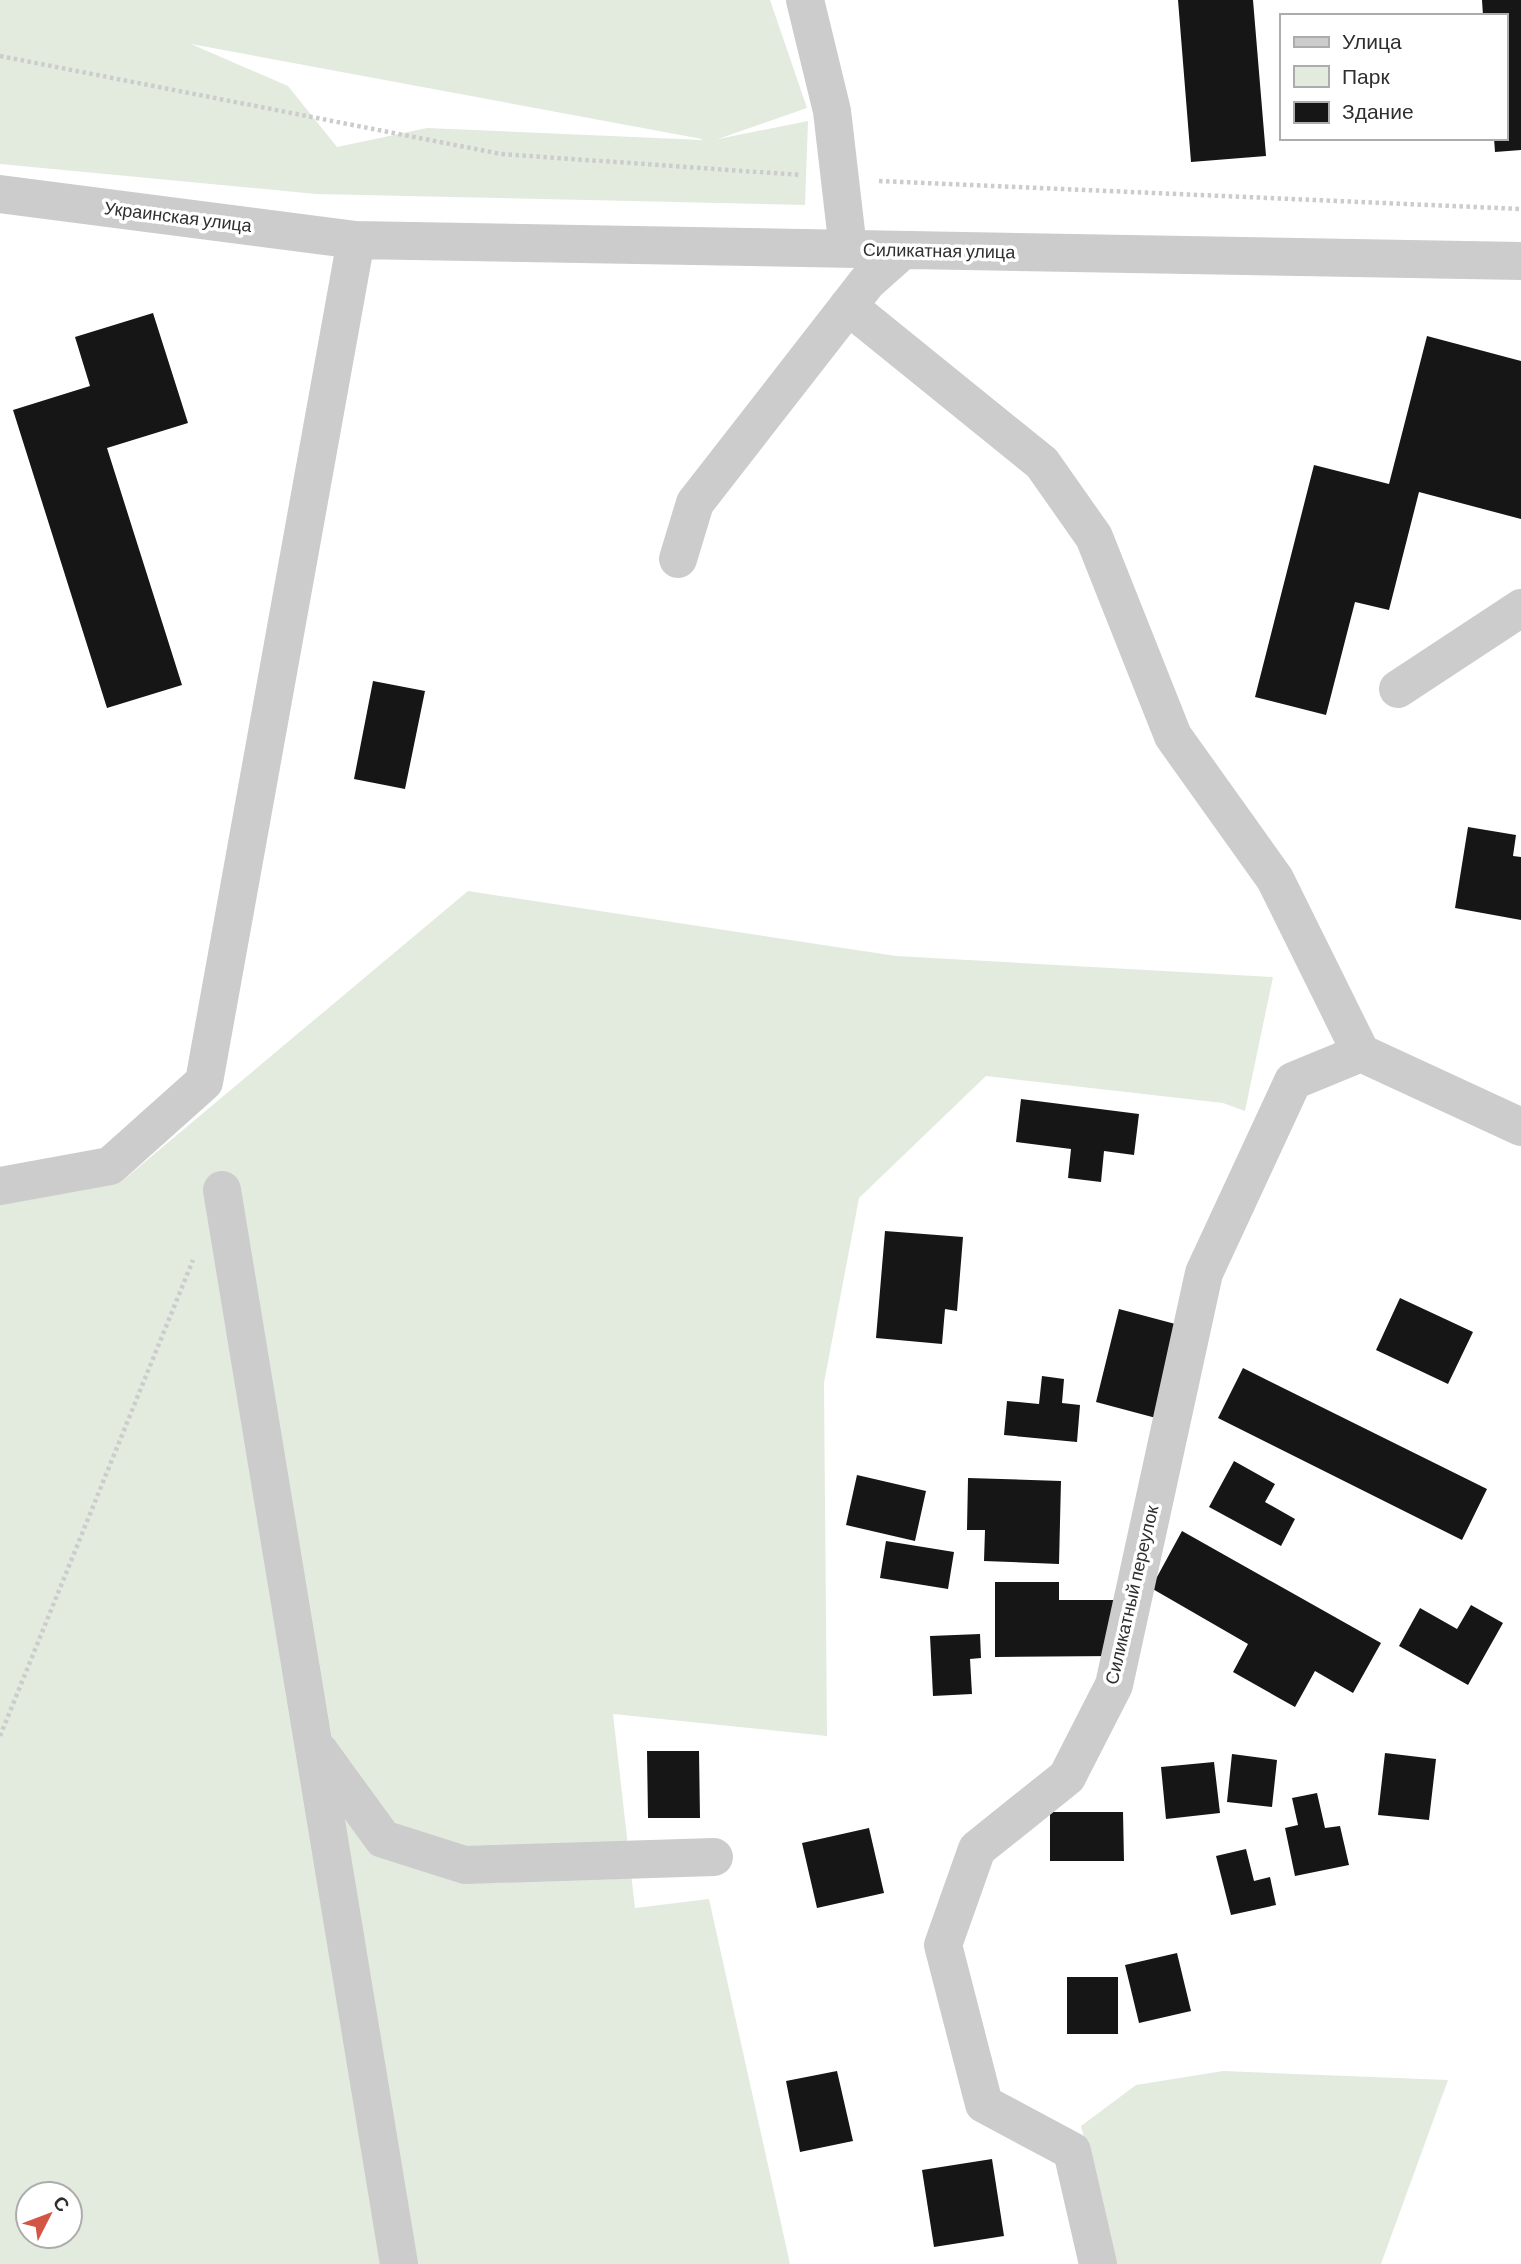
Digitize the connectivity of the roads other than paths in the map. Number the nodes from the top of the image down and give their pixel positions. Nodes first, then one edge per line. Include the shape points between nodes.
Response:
1 (810, 6) edge
2 (0, 194) edge
3 (356, 240) junction
4 (848, 249) junction
5 (902, 250) junction
6 (1521, 261) edge
7 (848, 306) junction
8 (678, 559) dead end
9 (1521, 608) edge
10 (1398, 689) dead end
11 (1361, 1053) junction
12 (1521, 1127) edge
13 (0, 1186) edge
14 (222, 1190) dead end
15 (313, 1743) junction
16 (714, 1857) dead end
17 (399, 2264) edge
18 (1098, 2264) edge

1 - 4 street via 832,111
2 - 3 street, Украинская улица
3 - 4 street, Силикатная улица
3 - 13 street via 204,1082 110,1166
4 - 5 street, Силикатная улица
5 - 6 street, Силикатная улица
5 - 7 street
7 - 8 street via 695,503
7 - 11 street via 1042,463 1094,537 1173,736 1275,879
9 - 10 street
11 - 12 street
11 - 18 street, Силикатный переулок via 1293,1080 1204,1273 1114,1685 1067,1777 977,1849 943,1945 984,2104 1072,2151
14 - 15 street
15 - 16 street via 383,1839 465,1865
15 - 17 street

